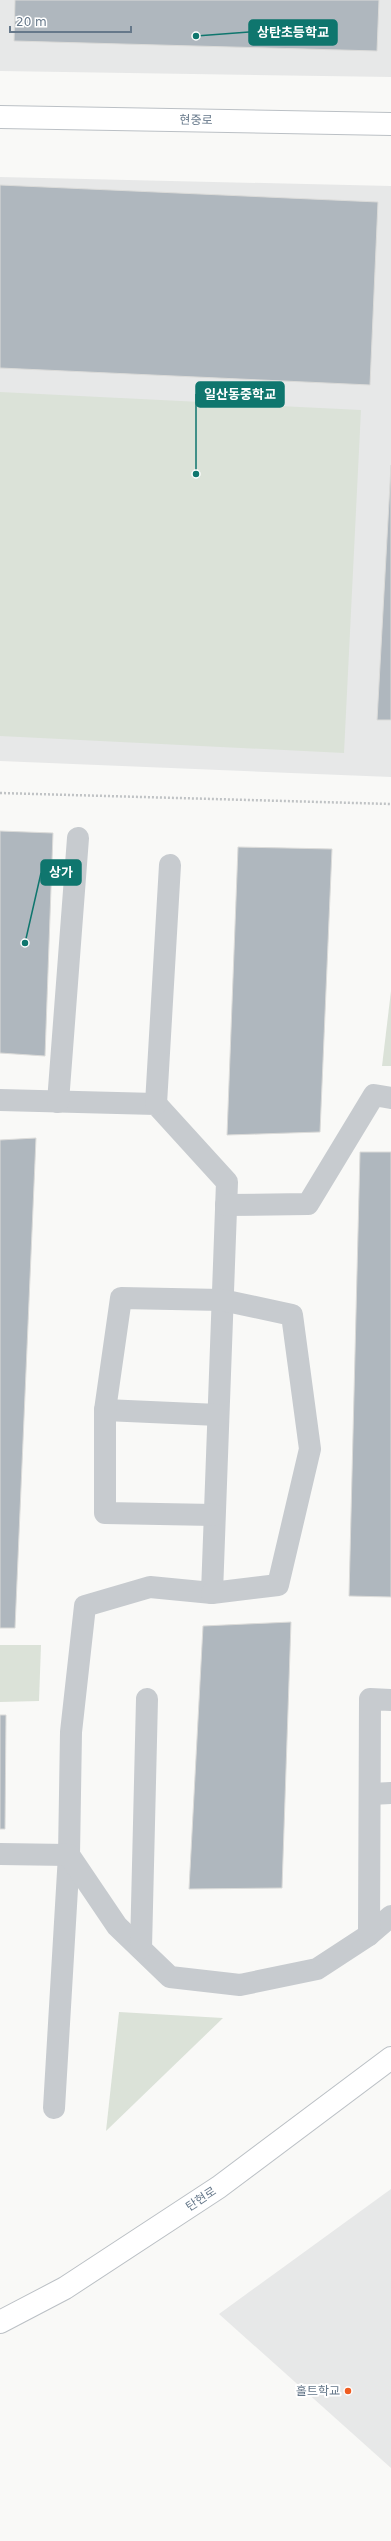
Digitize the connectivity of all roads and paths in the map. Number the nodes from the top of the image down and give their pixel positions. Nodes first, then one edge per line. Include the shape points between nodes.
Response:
1 (0, 117) edge
2 (391, 124) edge
3 (0, 793) edge
4 (391, 804) edge
5 (78, 838) dead end
6 (170, 865) dead end
7 (391, 1098) edge
8 (0, 1100) edge
9 (58, 1102) junction
10 (156, 1104) junction
11 (226, 1205) junction
12 (222, 1300) junction
13 (105, 1410) junction
14 (218, 1415) junction
15 (214, 1515) junction
16 (212, 1593) junction
17 (147, 1699) dead end
18 (391, 1700) edge
19 (381, 1794) edge
20 (0, 1854) edge
21 (68, 1855) junction
22 (391, 1916) edge
23 (369, 1935) junction
24 (141, 1948) junction
25 (391, 2058) edge
26 (54, 2108) dead end
27 (0, 2322) edge

1 - 2 main road, 현중로
3 - 4 path
5 - 9 lane
6 - 10 lane
7 - 11 lane via 374,1095 308,1204
8 - 9 lane
9 - 10 lane
10 - 11 lane via 227,1182
11 - 12 lane
12 - 13 lane via 121,1298
12 - 14 lane
12 - 16 lane via 292,1315 310,1449 278,1586
13 - 14 lane
13 - 15 lane via 105,1513
14 - 15 lane
15 - 16 lane
16 - 21 lane via 150,1587 85,1606 71,1732
17 - 24 lane
18 - 19 lane via 370,1699
19 - 23 lane
20 - 21 lane
21 - 24 lane via 117,1926
21 - 26 lane
22 - 23 lane
23 - 24 lane via 317,1969 240,1985 170,1977
25 - 27 main road, 탄현로 via 220,2187 65,2288

